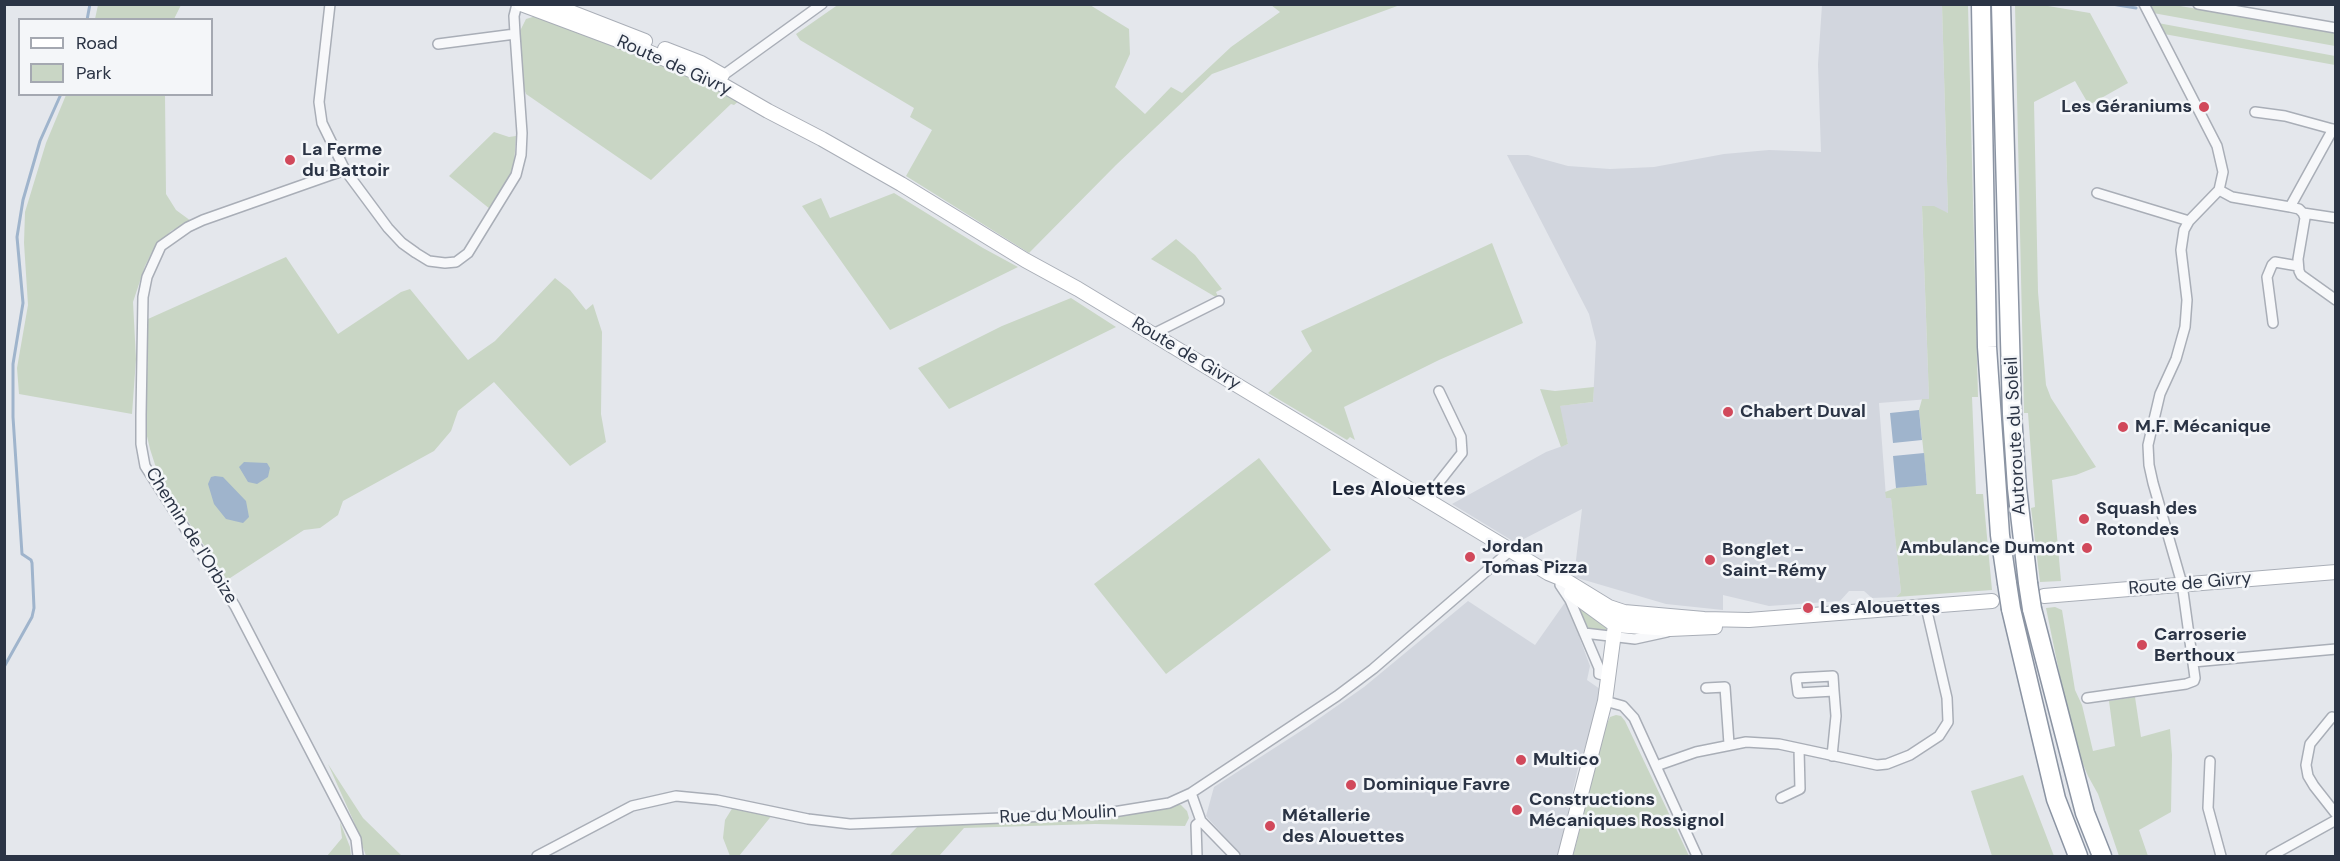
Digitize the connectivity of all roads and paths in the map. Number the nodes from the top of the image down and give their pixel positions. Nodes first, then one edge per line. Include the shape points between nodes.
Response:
1 (330, 4) edge
2 (519, 4) edge
3 (550, 4) edge
4 (822, 4) edge
5 (1981, 4) edge
6 (2001, 4) edge
7 (2144, 4) edge
8 (2198, 4) edge
9 (2336, 28) edge
10 (515, 34) junction
11 (438, 44) dead end
12 (719, 78) junction
13 (2255, 112) dead end
14 (2334, 129) edge
15 (345, 170) junction
16 (2219, 190) junction
17 (2097, 193) dead end
18 (2290, 207) junction
19 (2303, 213) junction
20 (2336, 218) edge
21 (2189, 221) junction
22 (2298, 266) junction
23 (2336, 300) edge
24 (1220, 302) dead end
25 (2273, 323) dead end
26 (1153, 334) junction
27 (1439, 392) dead end
28 (1425, 500) junction
29 (1510, 550) junction
30 (2336, 572) edge
31 (1548, 573) junction
32 (2182, 584) junction
33 (1560, 585) junction
34 (1992, 601) dead end
35 (2038, 603) junction
36 (1926, 607) junction
37 (1749, 620) junction
38 (1621, 626) junction
39 (1584, 633) junction
40 (2336, 649) edge
41 (2193, 662) junction
42 (1609, 670) junction
43 (1706, 688) dead end
44 (1834, 691) dead end
45 (2086, 698) dead end
46 (1605, 701) junction
47 (2332, 717) dead end
48 (1729, 744) junction
49 (1799, 749) junction
50 (1832, 756) junction
51 (2210, 761) dead end
52 (1656, 766) junction
53 (1191, 793) junction
54 (1781, 798) dead end
55 (2336, 814) edge
56 (1201, 820) junction
57 (2336, 820) edge
58 (358, 856) edge
59 (537, 856) edge
60 (1197, 856) edge
61 (1234, 856) edge
62 (1565, 856) edge
63 (1696, 856) edge
64 (2078, 856) edge
65 (2102, 856) edge
66 (2221, 856) edge
67 (2271, 856) edge

1 - 15 street via 319,102 322,123
2 - 10 street via 514,16
2 - 12 main road, Route de Givry
3 - 12 main road, Route de Givry via 700,63
4 - 12 street
5 - 64 highway, Autoroute du Soleil, bridge via 1987,347 2000,535 2011,609 2056,799
6 - 35 highway, Autoroute du Soleil, bridge via 2012,414 2028,583
7 - 16 street via 2220,153 2223,172
8 - 9 street
10 - 11 street
10 - 15 street via 521,155 516,174 468,252 456,262 429,261 402,243
12 - 26 main road, Route de Givry via 772,103 822,139
13 - 14 street
14 - 18 street
15 - 58 street, Chemin de l'Orbize via 203,220 161,246 143,297 141,444 146,466 235,606 356,839
16 - 18 street via 2232,197
16 - 21 street
17 - 21 street
18 - 19 street
19 - 20 street
19 - 22 street
21 - 32 street via 2181,250 2187,300 2185,327 2160,394 2148,454
22 - 23 street via 2301,275
22 - 25 street via 2275,262 2272,265 2267,277
24 - 26 street
26 - 28 main road, Route de Givry
27 - 28 street via 1461,438 1462,453
28 - 29 main road, Route de Givry
29 - 31 main road, Route de Givry
29 - 53 street, Rue du Moulin via 1355,683
30 - 32 main road, Route de Givry
31 - 33 main road, Route de Givry
31 - 38 main road, Route de Givry via 1609,607
32 - 35 main road, Route de Givry
32 - 41 street
33 - 38 main road, Route de Givry
33 - 39 street
34 - 36 main road, Route de Givry
35 - 65 highway, Autoroute du Soleil via 2085,813
36 - 37 main road, Route de Givry
36 - 50 street via 1949,711 1944,730 1910,755 1887,765
37 - 38 main road, Route de Givry via 1670,629
37 - 38 main road, Route de Givry via 1630,617
38 - 39 street
38 - 42 main road
39 - 42 street via 1599,674
40 - 41 street
41 - 45 street via 2195,678 2191,683
42 - 46 main road
43 - 48 street via 1725,687
44 - 50 street
46 - 52 street via 1629,711
46 - 62 main road
47 - 55 street via 2310,744 2306,765 2314,786
48 - 49 street via 1760,742
48 - 52 street
49 - 50 street
49 - 54 street via 1800,789
51 - 66 street via 2208,808
52 - 63 street
53 - 56 street
53 - 59 street, Rue du Moulin via 1169,802 1101,814 888,824 830,822 676,796 632,806
56 - 60 street via 1196,825
56 - 61 street
57 - 67 street

